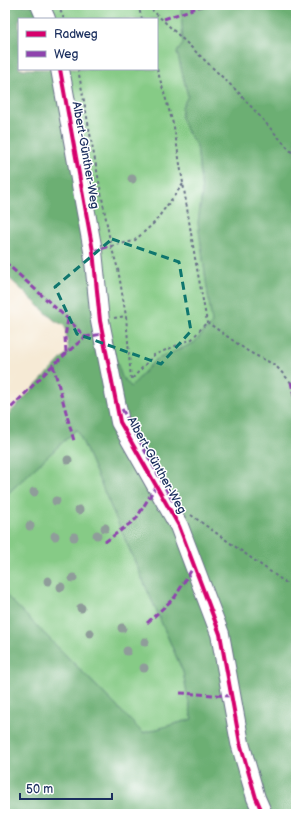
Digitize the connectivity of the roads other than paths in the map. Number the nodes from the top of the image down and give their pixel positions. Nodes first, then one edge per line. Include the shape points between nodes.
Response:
1 (40, 5) edge
2 (46, 18) edge
3 (60, 70) edge
4 (263, 814) edge

1 - 2 street
3 - 4 street, Albert-Günther-Weg via 93,251 100,321 120,422 180,526 220,634 240,743

